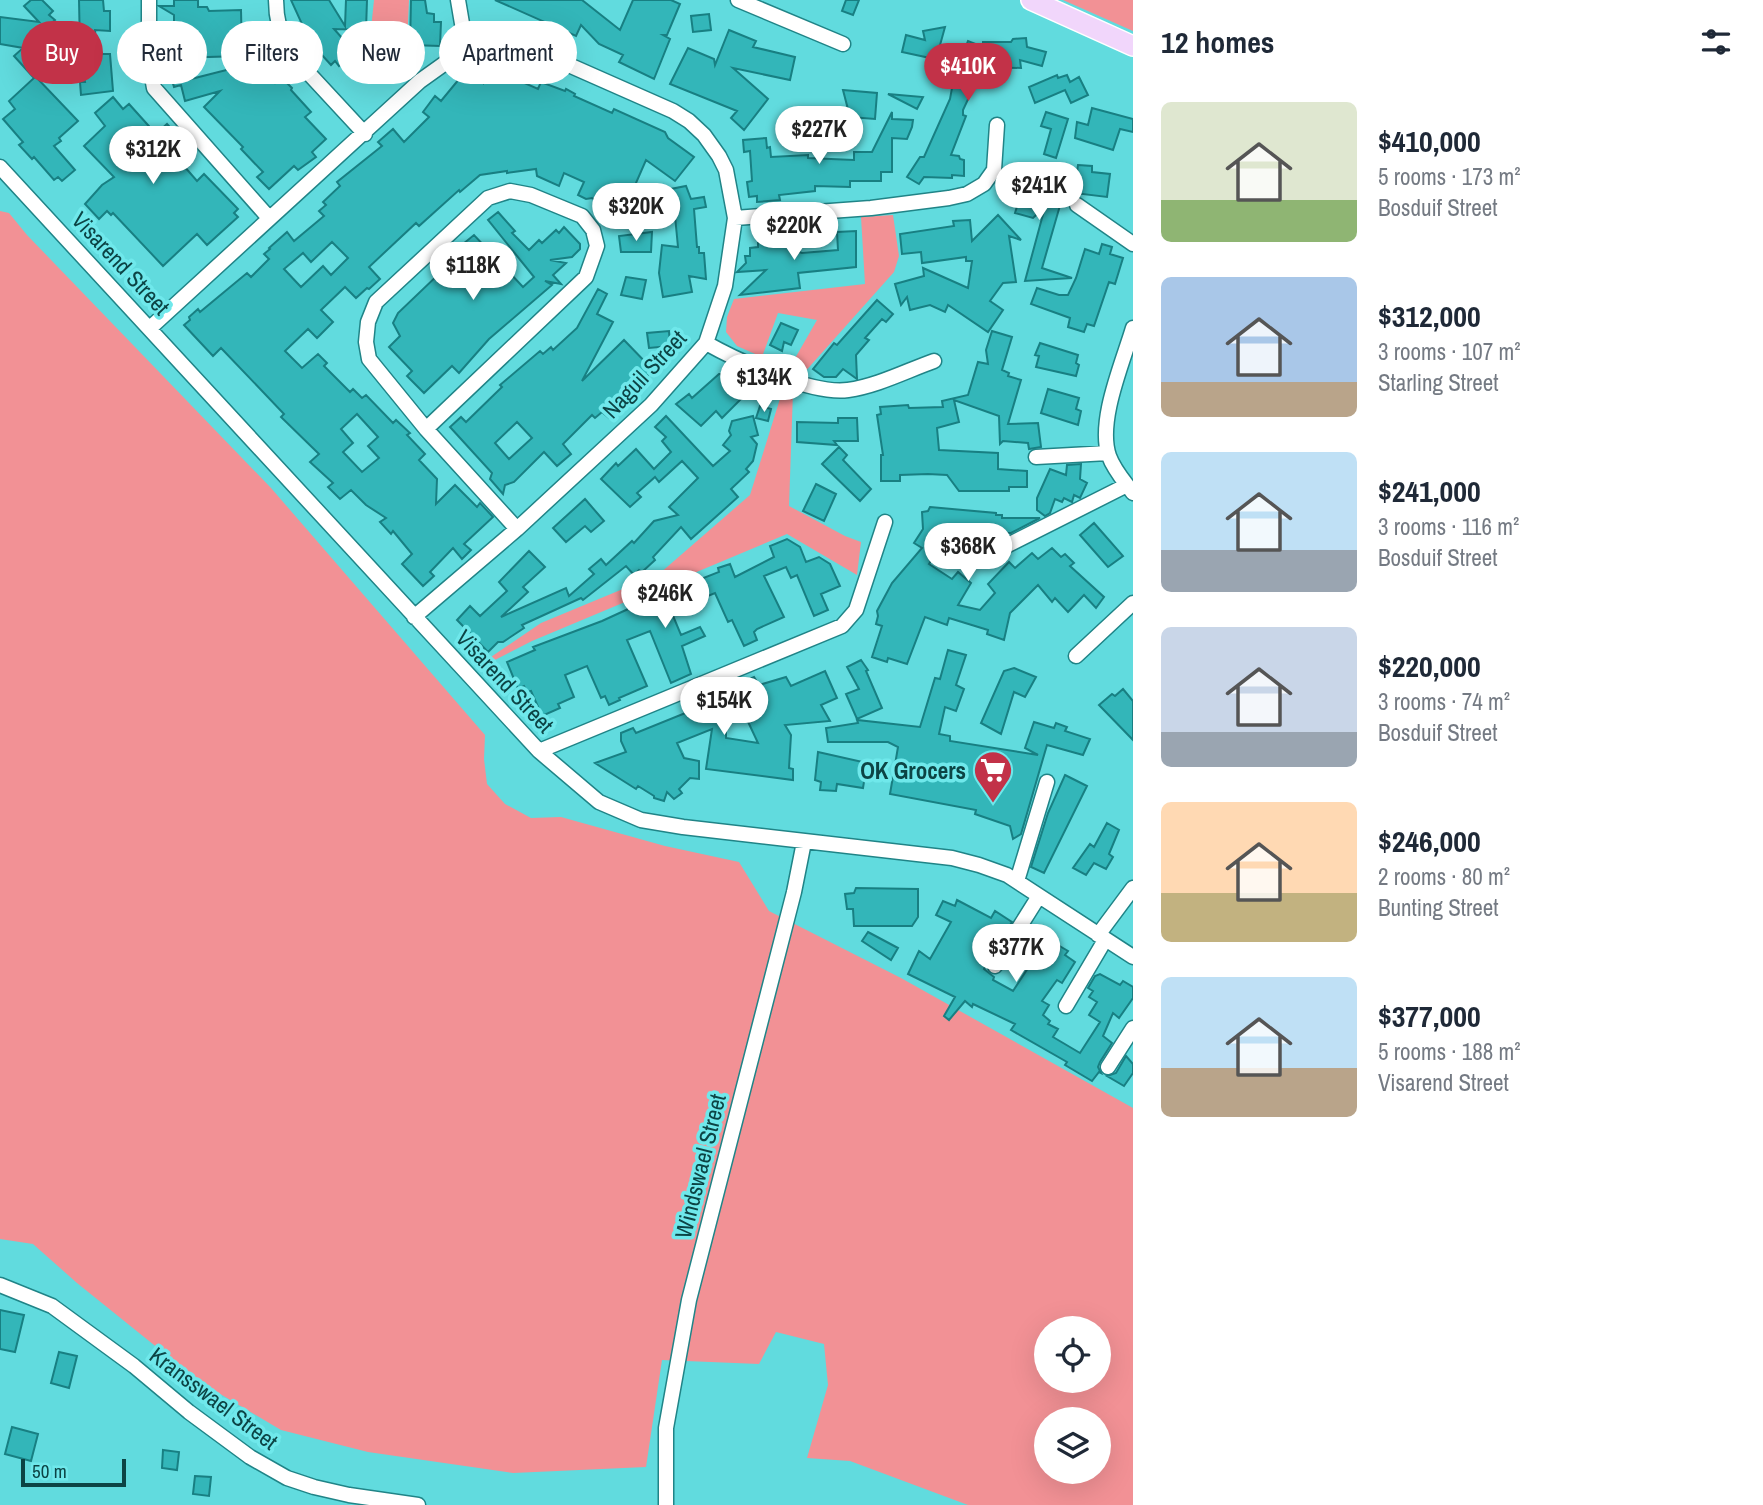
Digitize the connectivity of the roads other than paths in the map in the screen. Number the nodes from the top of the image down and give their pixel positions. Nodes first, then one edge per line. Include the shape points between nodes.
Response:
1 (149, 0) edge
2 (276, 0) edge
3 (458, 0) edge
4 (738, 0) edge
5 (1031, 0) edge
6 (462, 21) edge
7 (842, 44) dead end
8 (1133, 46) edge
9 (439, 68) edge
10 (577, 69) edge
11 (997, 125) dead end
12 (365, 134) junction
13 (0, 166) edge
14 (1077, 205) dead end
15 (269, 218) junction
16 (735, 218) junction
17 (1133, 244) edge
18 (150, 328) junction
19 (1133, 328) edge
20 (706, 343) junction
21 (934, 361) dead end
22 (426, 429) junction
23 (1108, 453) junction
24 (1036, 457) dead end
25 (1130, 489) edge
26 (885, 522) dead end
27 (517, 529) junction
28 (998, 550) dead end
29 (1133, 603) edge
30 (414, 617) junction
31 (1076, 656) dead end
32 (539, 751) junction
33 (1047, 782) dead end
34 (804, 842) junction
35 (1017, 881) junction
36 (1133, 888) edge
37 (1039, 896) junction
38 (1101, 937) junction
39 (1133, 957) edge
40 (995, 966) dead end
41 (1066, 1006) dead end
42 (1133, 1028) edge
43 (1108, 1067) dead end
44 (0, 1285) edge
45 (415, 1505) edge
46 (666, 1505) edge

1 - 15 street via 154,88
2 - 12 street via 281,36 289,52
3 - 6 street
4 - 7 street
5 - 8 main road
9 - 12 street, Naguil Street
10 - 16 street, Naguil Street via 673,111 704,135 726,170
11 - 16 street via 994,170 985,184 967,194 871,208
12 - 15 street, Naguil Street
13 - 18 street, Visarend Street
14 - 17 street
15 - 18 street, Naguil Street
16 - 20 street, Naguil Street via 725,286
18 - 30 street, Visarend Street
19 - 23 street via 1107,415
20 - 21 street via 804,384 845,391
20 - 27 street, Naguil Street via 651,405
22 - 22 street via 369,359 368,322 376,302 488,198 510,191 531,195 582,216 593,230 597,246 586,278
22 - 27 street
23 - 24 street
23 - 25 street
25 - 28 street
26 - 32 street via 856,610 842,626
27 - 30 street, Naguil Street
29 - 31 street
30 - 32 street, Visarend Street
32 - 34 street, Visarend Street via 599,802 641,820
33 - 35 street
34 - 35 street, Visarend Street via 951,858 979,864
34 - 46 street, Windswael Street via 685,1322 666,1428
35 - 37 street, Visarend Street
36 - 38 street
37 - 38 street, Visarend Street
37 - 40 street
38 - 39 street, Visarend Street
38 - 41 street
42 - 43 street
44 - 45 street, Kransswael Street via 52,1306 189,1412 287,1478 326,1490

